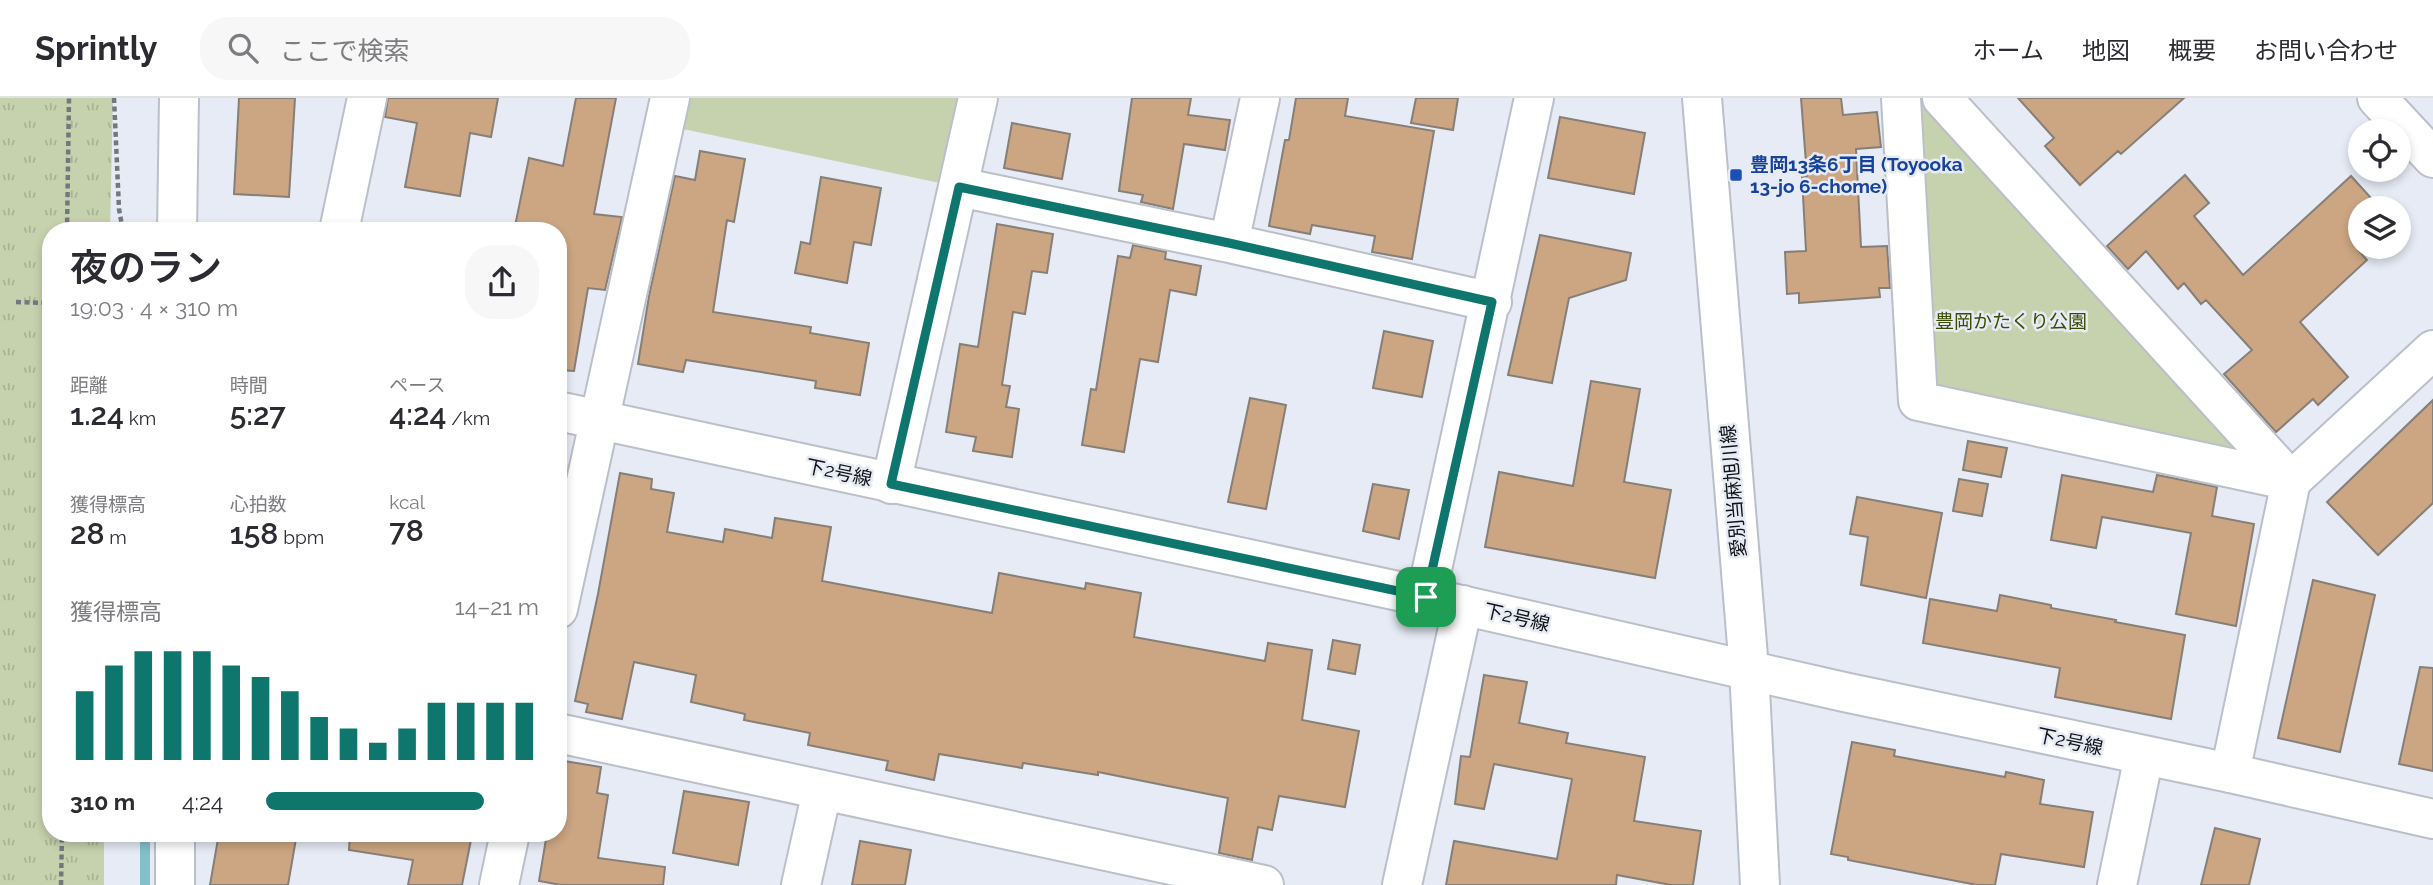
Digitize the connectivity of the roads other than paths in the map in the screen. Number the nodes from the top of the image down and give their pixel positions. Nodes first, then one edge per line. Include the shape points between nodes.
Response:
1 (179, 98) edge
2 (367, 98) edge
3 (670, 98) edge
4 (978, 98) edge
5 (1260, 98) edge
6 (1534, 98) edge
7 (1702, 98) edge
8 (1901, 98) edge
9 (1941, 98) edge
10 (2377, 98) edge
11 (2433, 158) edge
12 (959, 187) junction
13 (177, 222) edge
14 (341, 222) edge
15 (1229, 243) junction
16 (1492, 302) junction
17 (2433, 350) edge
18 (567, 413) edge
19 (599, 419) junction
20 (2291, 481) junction
21 (891, 484) junction
22 (567, 567) edge
23 (1444, 601) junction
24 (1749, 669) junction
25 (567, 735) edge
26 (2144, 756) junction
27 (2230, 773) junction
28 (822, 790) junction
29 (2433, 818) edge
30 (175, 842) edge
31 (508, 842) edge
32 (1111, 869) edge
33 (176, 885) edge
34 (499, 885) edge
35 (801, 885) edge
36 (1264, 885) edge
37 (1402, 885) edge
38 (1760, 885) edge
39 (2118, 885) edge

1 - 13 street
2 - 14 street
3 - 19 street
4 - 12 street
5 - 15 street
6 - 16 street
7 - 24 street, 愛別当麻旭川線
8 - 20 street via 1918,401
9 - 20 street
10 - 11 street
12 - 15 street
12 - 21 street
15 - 16 street
16 - 23 street
17 - 20 street
18 - 19 street, 下2号線
19 - 21 street, 下2号線
19 - 22 street
20 - 27 street
21 - 23 street, 下2号線
23 - 24 street, 下2号線
23 - 37 street
24 - 26 street, 下2号線
24 - 38 street, 愛別当麻旭川線
25 - 28 street
26 - 27 street, 下2号線
26 - 39 street
27 - 29 street, 下2号線
28 - 32 street
28 - 35 street
30 - 33 street
31 - 34 street
32 - 36 street

